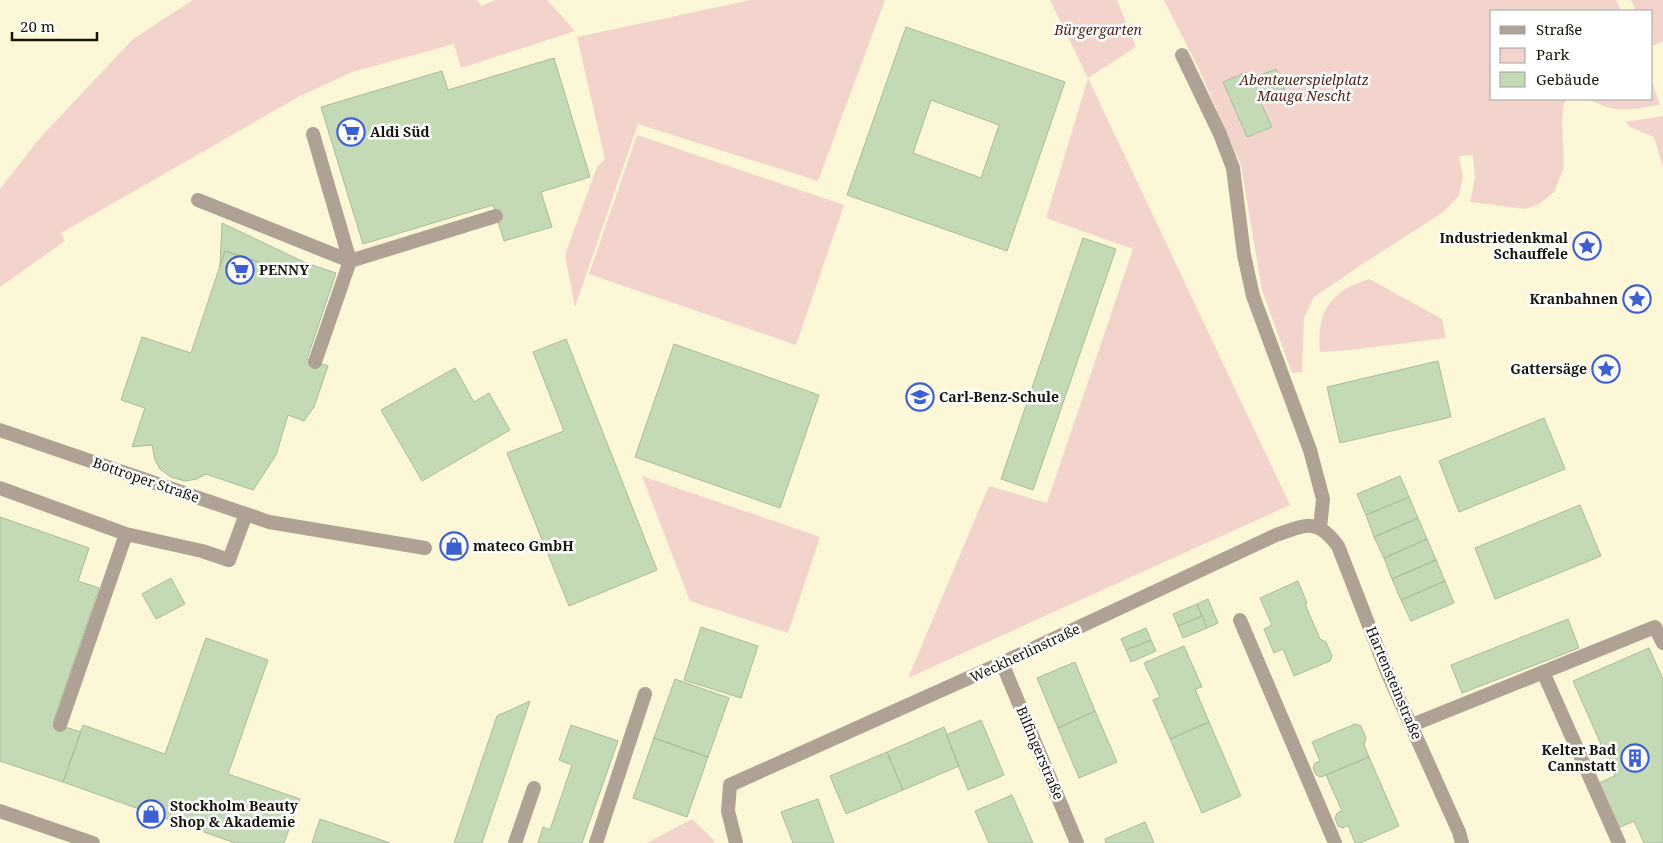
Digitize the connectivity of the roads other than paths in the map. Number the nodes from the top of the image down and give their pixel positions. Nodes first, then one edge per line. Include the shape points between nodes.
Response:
1 (1182, 56) dead end
2 (313, 134) dead end
3 (198, 200) dead end
4 (496, 216) dead end
5 (350, 261) junction
6 (315, 362) dead end
7 (0, 430) edge
8 (0, 488) edge
9 (246, 514) junction
10 (1320, 528) junction
11 (126, 534) junction
12 (425, 548) dead end
13 (1240, 620) dead end
14 (1663, 643) edge
15 (1002, 664) junction
16 (1543, 672) junction
17 (645, 694) dead end
18 (60, 725) dead end
19 (1412, 726) junction
20 (534, 788) dead end
21 (0, 811) edge
22 (93, 843) edge
23 (515, 843) edge
24 (596, 843) edge
25 (736, 843) edge
26 (1077, 843) edge
27 (1335, 843) edge
28 (1462, 843) edge
29 (1619, 843) edge

1 - 10 street via 1237,167 1244,255 1253,296 1310,450 1323,499
2 - 5 street
3 - 5 street
4 - 5 street
5 - 6 street
7 - 9 street, Bottroper Straße
8 - 11 street
9 - 11 street via 229,560
9 - 12 street, Bottroper Straße via 269,522
10 - 15 street, Weckherlinstraße via 1306,525 1276,536
10 - 19 street, Hartensteinstraße via 1329,533 1338,546 1387,672
11 - 18 street
13 - 27 street
14 - 16 street via 1656,627
15 - 25 street, Weckherlinstraße via 730,785 728,811
15 - 26 street, Bilfingerstraße
16 - 19 street
16 - 29 street
17 - 24 street
19 - 28 street, Hartensteinstraße
20 - 23 street
21 - 22 street

